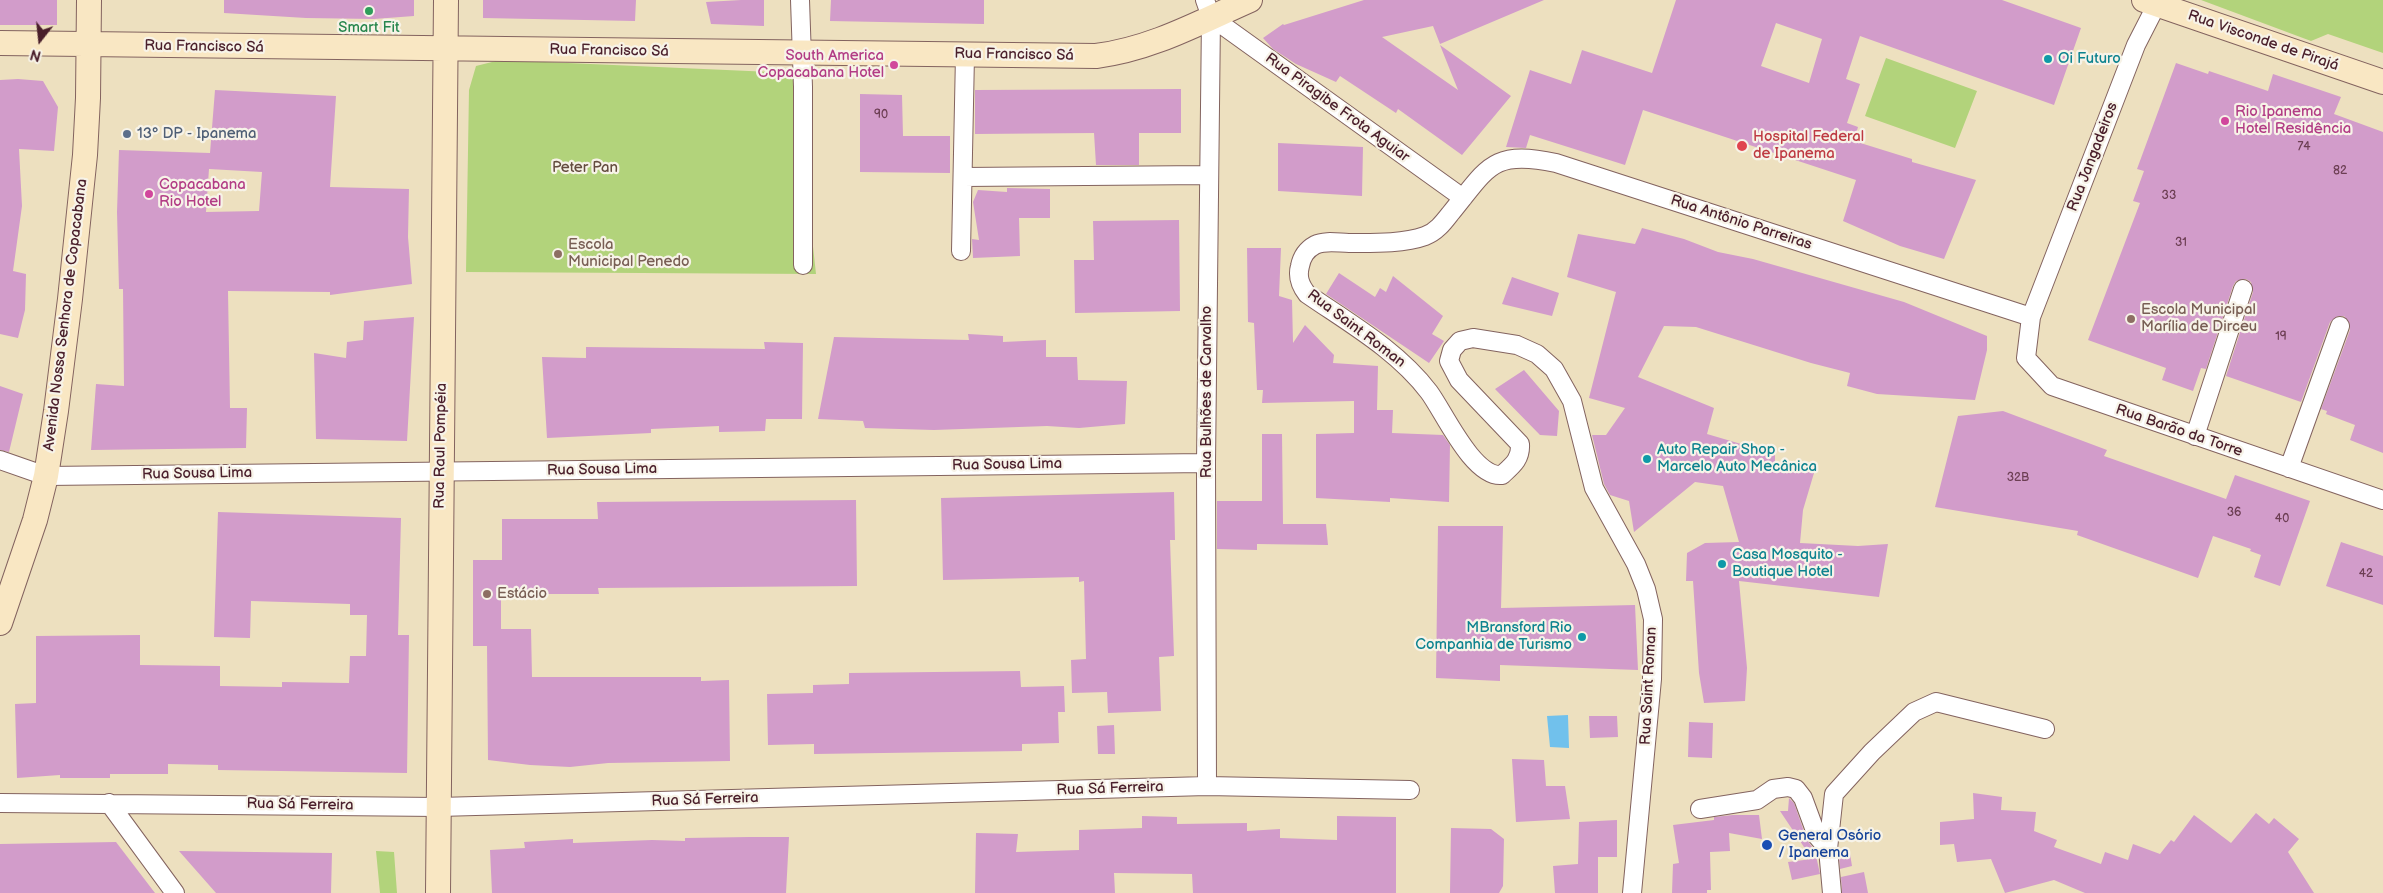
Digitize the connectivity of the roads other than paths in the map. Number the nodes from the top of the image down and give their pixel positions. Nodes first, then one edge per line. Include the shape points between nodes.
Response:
1 (89, 0) edge
2 (446, 0) edge
3 (800, 0) edge
4 (1250, 0) edge
5 (2153, 1) edge
6 (1208, 8) edge
7 (0, 44) edge
8 (88, 46) junction
9 (446, 50) junction
10 (801, 53) junction
11 (965, 54) junction
12 (2383, 82) edge
13 (1208, 175) junction
14 (963, 177) junction
15 (1463, 198) junction
16 (961, 251) dead end
17 (803, 265) dead end
18 (2243, 289) dead end
19 (2030, 316) junction
20 (2340, 326) dead end
21 (2195, 436) junction
22 (0, 460) edge
23 (1206, 462) junction
24 (2289, 468) junction
25 (441, 471) junction
26 (46, 476) junction
27 (2383, 500) edge
28 (0, 623) edge
29 (2045, 729) dead end
30 (1207, 786) junction
31 (1410, 790) dead end
32 (0, 803) edge
33 (109, 803) junction
34 (439, 807) junction
35 (1700, 809) dead end
36 (1828, 850) junction
37 (176, 893) edge
38 (438, 893) edge
39 (1632, 893) edge
40 (1832, 893) edge

1 - 8 main road, Avenida Nossa Senhora de Copacabana
2 - 9 main road, Rua Raul Pompéia
3 - 10 street
4 - 6 main road, Rua Francisco Sá
5 - 12 main road, Rua Visconde de Pirajá
5 - 19 street, Rua Jangadeiros
6 - 11 main road, Rua Francisco Sá via 1146,46 1119,53 1096,56
6 - 13 street, Rua Bulhões de Carvalho
6 - 15 street, Rua Piragibe Frota Aguiar
7 - 8 main road, Rua Francisco Sá
8 - 9 main road, Rua Francisco Sá
8 - 26 main road, Avenida Nossa Senhora de Copacabana via 84,165
9 - 10 main road, Rua Francisco Sá
9 - 25 main road, Rua Raul Pompéia
10 - 11 main road, Rua Francisco Sá
10 - 17 street
11 - 14 street
13 - 14 street
13 - 23 street, Rua Bulhões de Carvalho
14 - 16 street
15 - 19 street, Rua Antônio Parreiras via 1488,168 1501,160 1542,160
15 - 39 street, Rua Saint Roman via 1439,228 1426,236 1410,240 1316,245 1303,255 1300,285 1307,294 1407,367 1429,392 1473,460 1494,475 1502,475 1514,465 1521,454 1520,444 1459,380 1448,361 1460,341 1472,338 1517,345 1537,354 1554,370 1572,401 1594,488 1636,564 1653,619 1652,680
18 - 21 street
19 - 21 street, Rua Barão da Torre via 2026,358 2052,386
20 - 24 street
21 - 24 street, Rua Barão da Torre
22 - 26 street, Rua Sousa Lima
23 - 25 street, Rua Sousa Lima
23 - 30 street, Rua Bulhões de Carvalho
24 - 27 street, Rua Barão da Torre
25 - 26 street, Rua Sousa Lima
25 - 34 main road, Rua Raul Pompéia
26 - 28 main road, Avenida Nossa Senhora de Copacabana via 35,520
29 - 36 street via 1936,702 1914,712 1834,794
30 - 31 street, Rua Sá Ferreira
30 - 34 street, Rua Sá Ferreira
32 - 33 street, Rua Sá Ferreira
33 - 34 street, Rua Sá Ferreira
33 - 37 street
34 - 38 main road, Rua Raul Pompéia
35 - 36 street via 1757,800 1773,788 1788,786 1796,789 1802,798 1818,836
36 - 40 street

